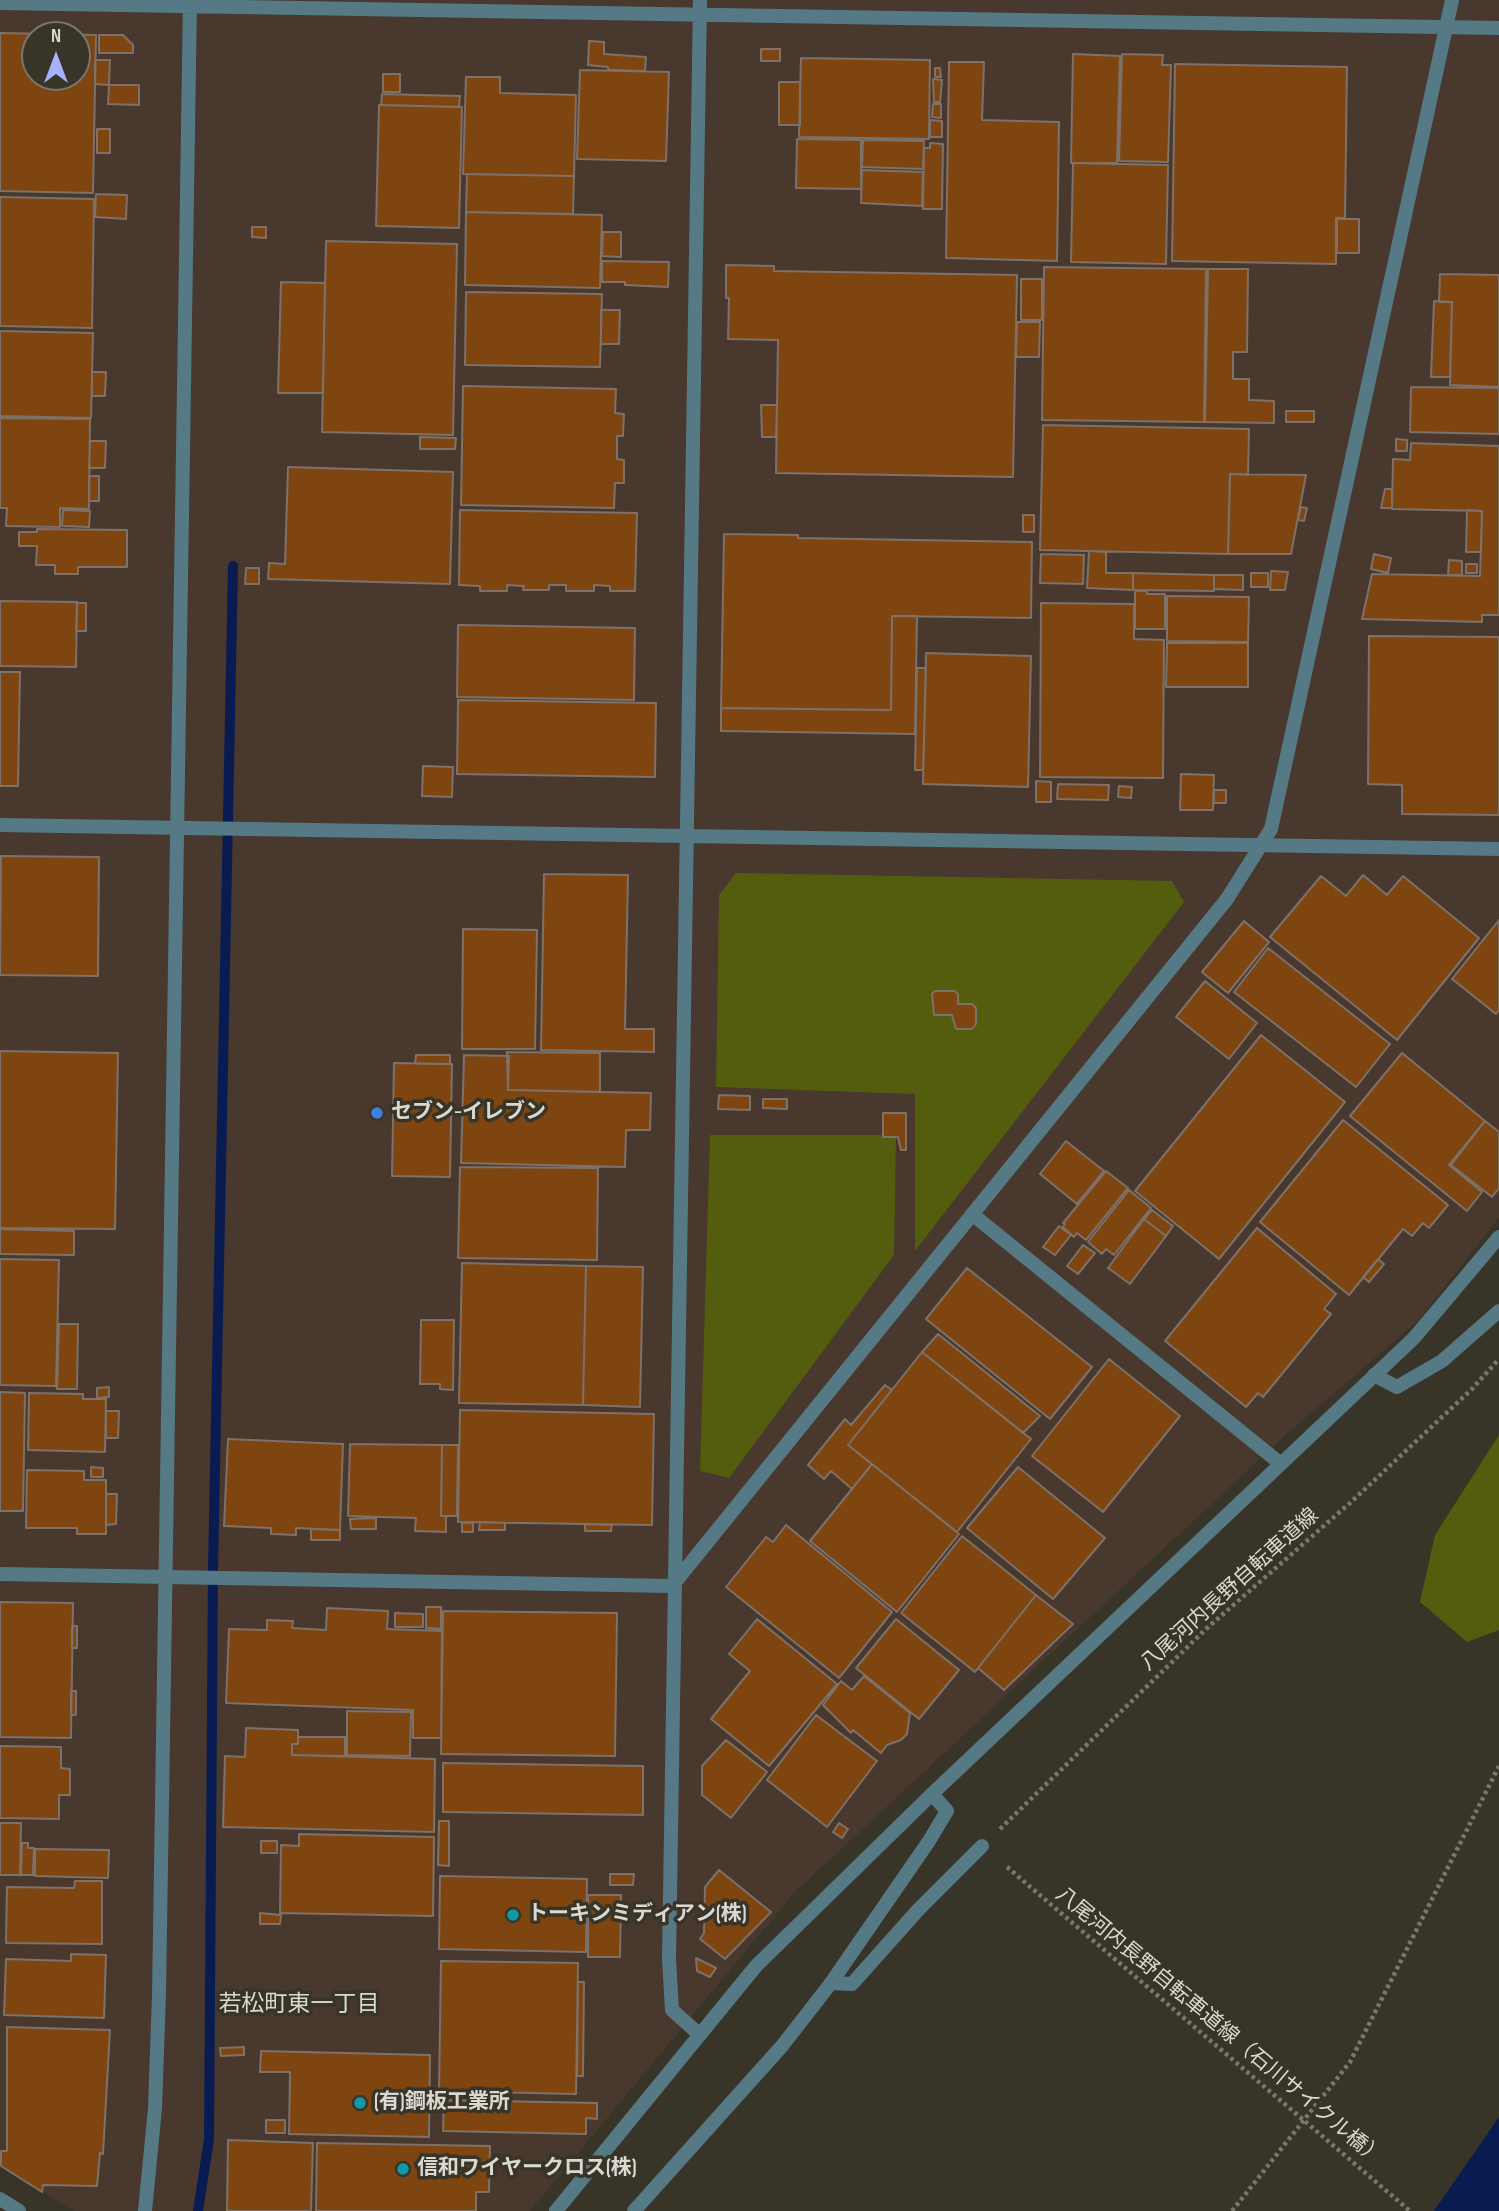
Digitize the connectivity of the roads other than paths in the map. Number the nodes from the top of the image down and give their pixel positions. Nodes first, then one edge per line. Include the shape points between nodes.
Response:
1 (1452, 0) edge
2 (0, 3) edge
3 (190, 3) edge
4 (700, 7) edge
5 (1447, 27) junction
6 (1499, 27) edge
7 (0, 825) edge
8 (177, 827) junction
9 (687, 836) junction
10 (1261, 845) junction
11 (1499, 849) edge
12 (972, 1214) junction
13 (1499, 1237) edge
14 (1499, 1311) edge
15 (1374, 1375) junction
16 (1281, 1464) junction
17 (0, 1574) edge
18 (165, 1577) junction
19 (675, 1583) junction
20 (932, 1794) junction
21 (982, 1846) road end
22 (831, 1983) junction
23 (699, 2035) junction
24 (0, 2199) edge
25 (19, 2211) edge
26 (145, 2211) edge
27 (556, 2211) edge
28 (634, 2211) edge

1 - 5 street
2 - 3 street
3 - 4 street
3 - 8 street
4 - 5 street
4 - 9 street
5 - 6 street
5 - 10 street via 1271,828
7 - 8 street
8 - 9 street
8 - 18 street
9 - 10 street
9 - 19 street
10 - 11 street
10 - 12 street via 1227,899
12 - 16 street
12 - 19 street
13 - 15 street via 1414,1338
14 - 15 street via 1442,1361 1397,1387
15 - 16 street
16 - 20 street
17 - 18 street
18 - 19 street
18 - 26 street via 155,2108
19 - 23 street via 669,1959 673,2010
20 - 22 street via 947,1811
20 - 23 street via 756,1966
21 - 22 street via 852,1984
22 - 28 street via 782,2046
23 - 27 street
24 - 25 street

